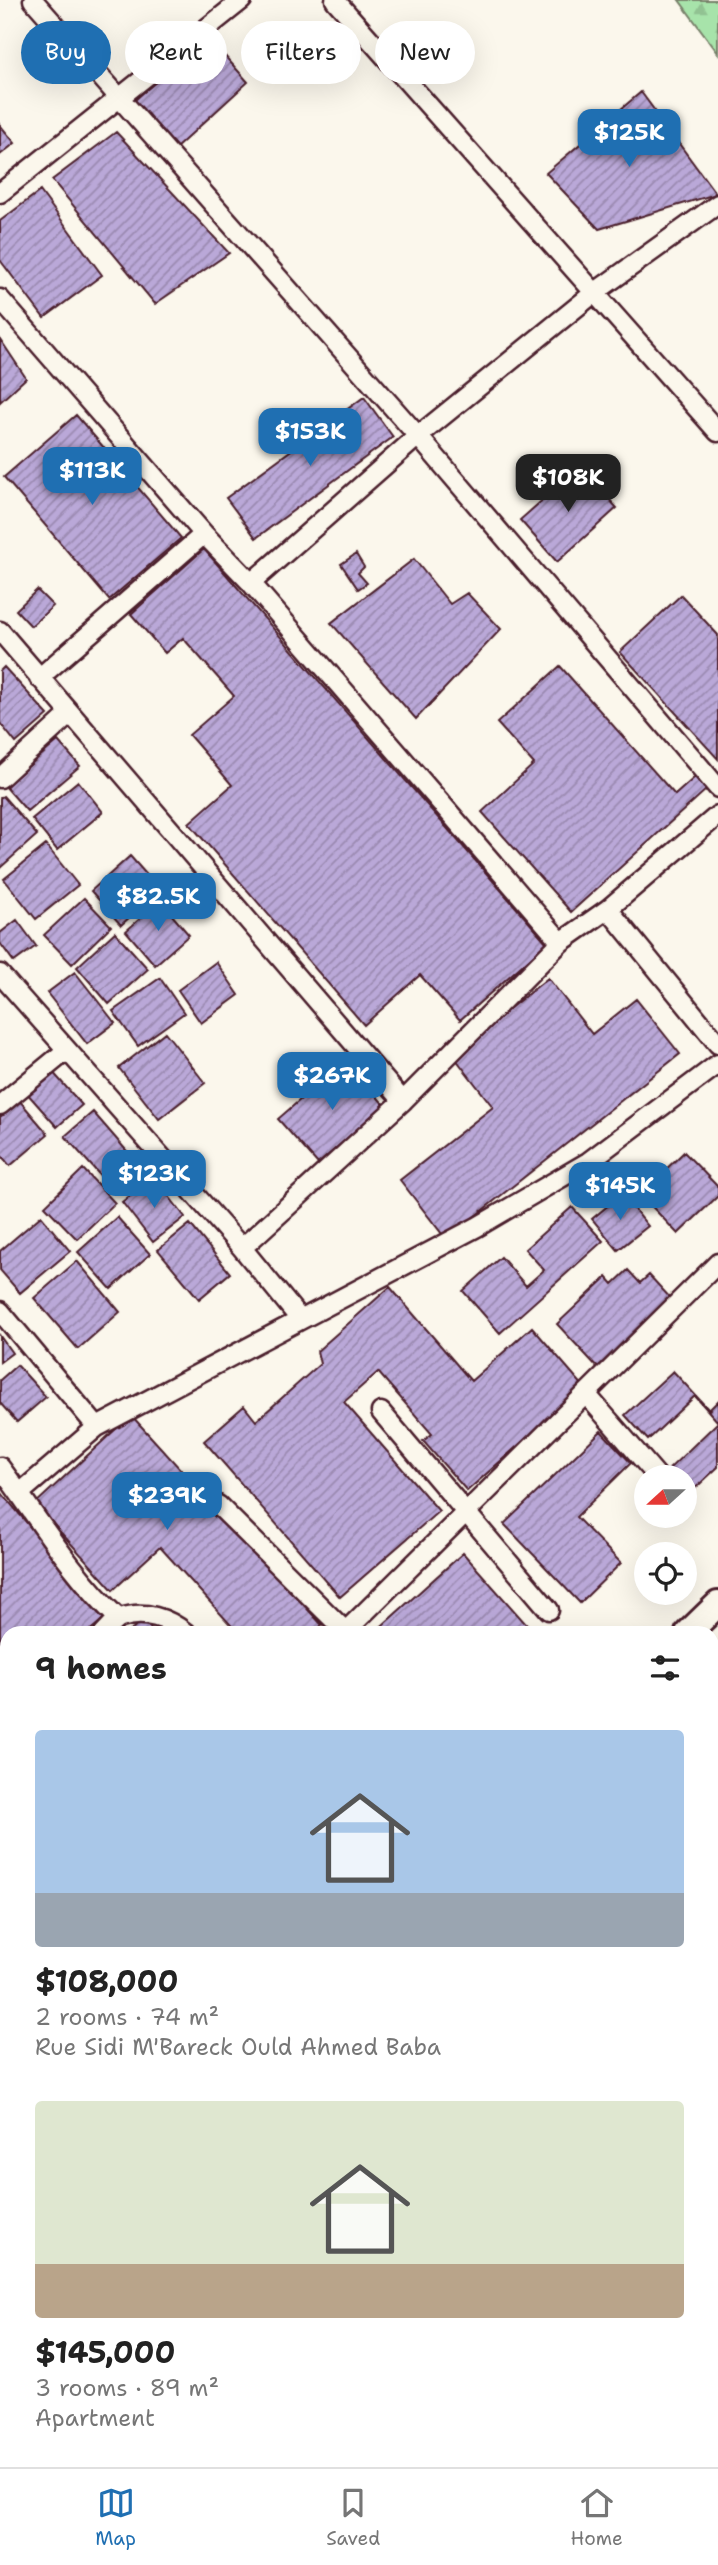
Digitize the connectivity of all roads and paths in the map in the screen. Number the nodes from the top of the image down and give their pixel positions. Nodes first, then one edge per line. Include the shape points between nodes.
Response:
1 (33, 0) edge
2 (242, 0) edge
3 (335, 0) edge
4 (119, 97) junction
5 (0, 193) edge
6 (718, 204) edge
7 (594, 293) junction
8 (0, 299) edge
9 (718, 432) edge
10 (418, 436) junction
11 (204, 534) junction
12 (251, 583) junction
13 (0, 631) edge
14 (39, 678) junction
15 (70, 714) junction
16 (0, 778) edge
17 (718, 788) edge
18 (718, 815) edge
19 (608, 909) junction
20 (561, 942) junction
21 (0, 974) edge
22 (718, 1044) edge
23 (67, 1050) junction
24 (718, 1064) edge
25 (403, 1101) junction
26 (0, 1105) edge
27 (242, 1248) junction
28 (718, 1263) edge
29 (0, 1311) edge
30 (300, 1319) junction
31 (586, 1394) junction
32 (381, 1412) dead end
33 (97, 1427) junction
34 (648, 1465) edge
35 (0, 1467) edge
36 (20, 1493) junction
37 (218, 1505) dead end
38 (467, 1511) junction
39 (718, 1604) edge
40 (549, 1611) dead end
41 (118, 1618) junction
42 (111, 1626) edge
43 (177, 1626) edge
44 (339, 1626) edge
45 (351, 1626) edge
46 (697, 1626) edge

1 - 4 street
2 - 4 street
3 - 7 street
4 - 5 street
4 - 10 street
6 - 7 street
7 - 9 street
7 - 10 street
8 - 11 street
10 - 12 street
10 - 17 street
11 - 12 street
11 - 14 street
12 - 20 street
13 - 14 street
14 - 15 street
15 - 16 street
15 - 25 street
18 - 19 street
19 - 20 street
19 - 22 street
20 - 25 street
21 - 23 street
23 - 26 street
23 - 27 street
24 - 30 street via 588,1162 477,1227
25 - 27 street
27 - 30 street
28 - 31 street
29 - 33 street
30 - 33 street
31 - 34 street
31 - 38 street
32 - 38 street
33 - 36 street
35 - 36 street
36 - 41 street via 91,1593
37 - 44 street
38 - 40 street
38 - 45 street
39 - 46 street
41 - 42 street
41 - 43 street via 148,1614

